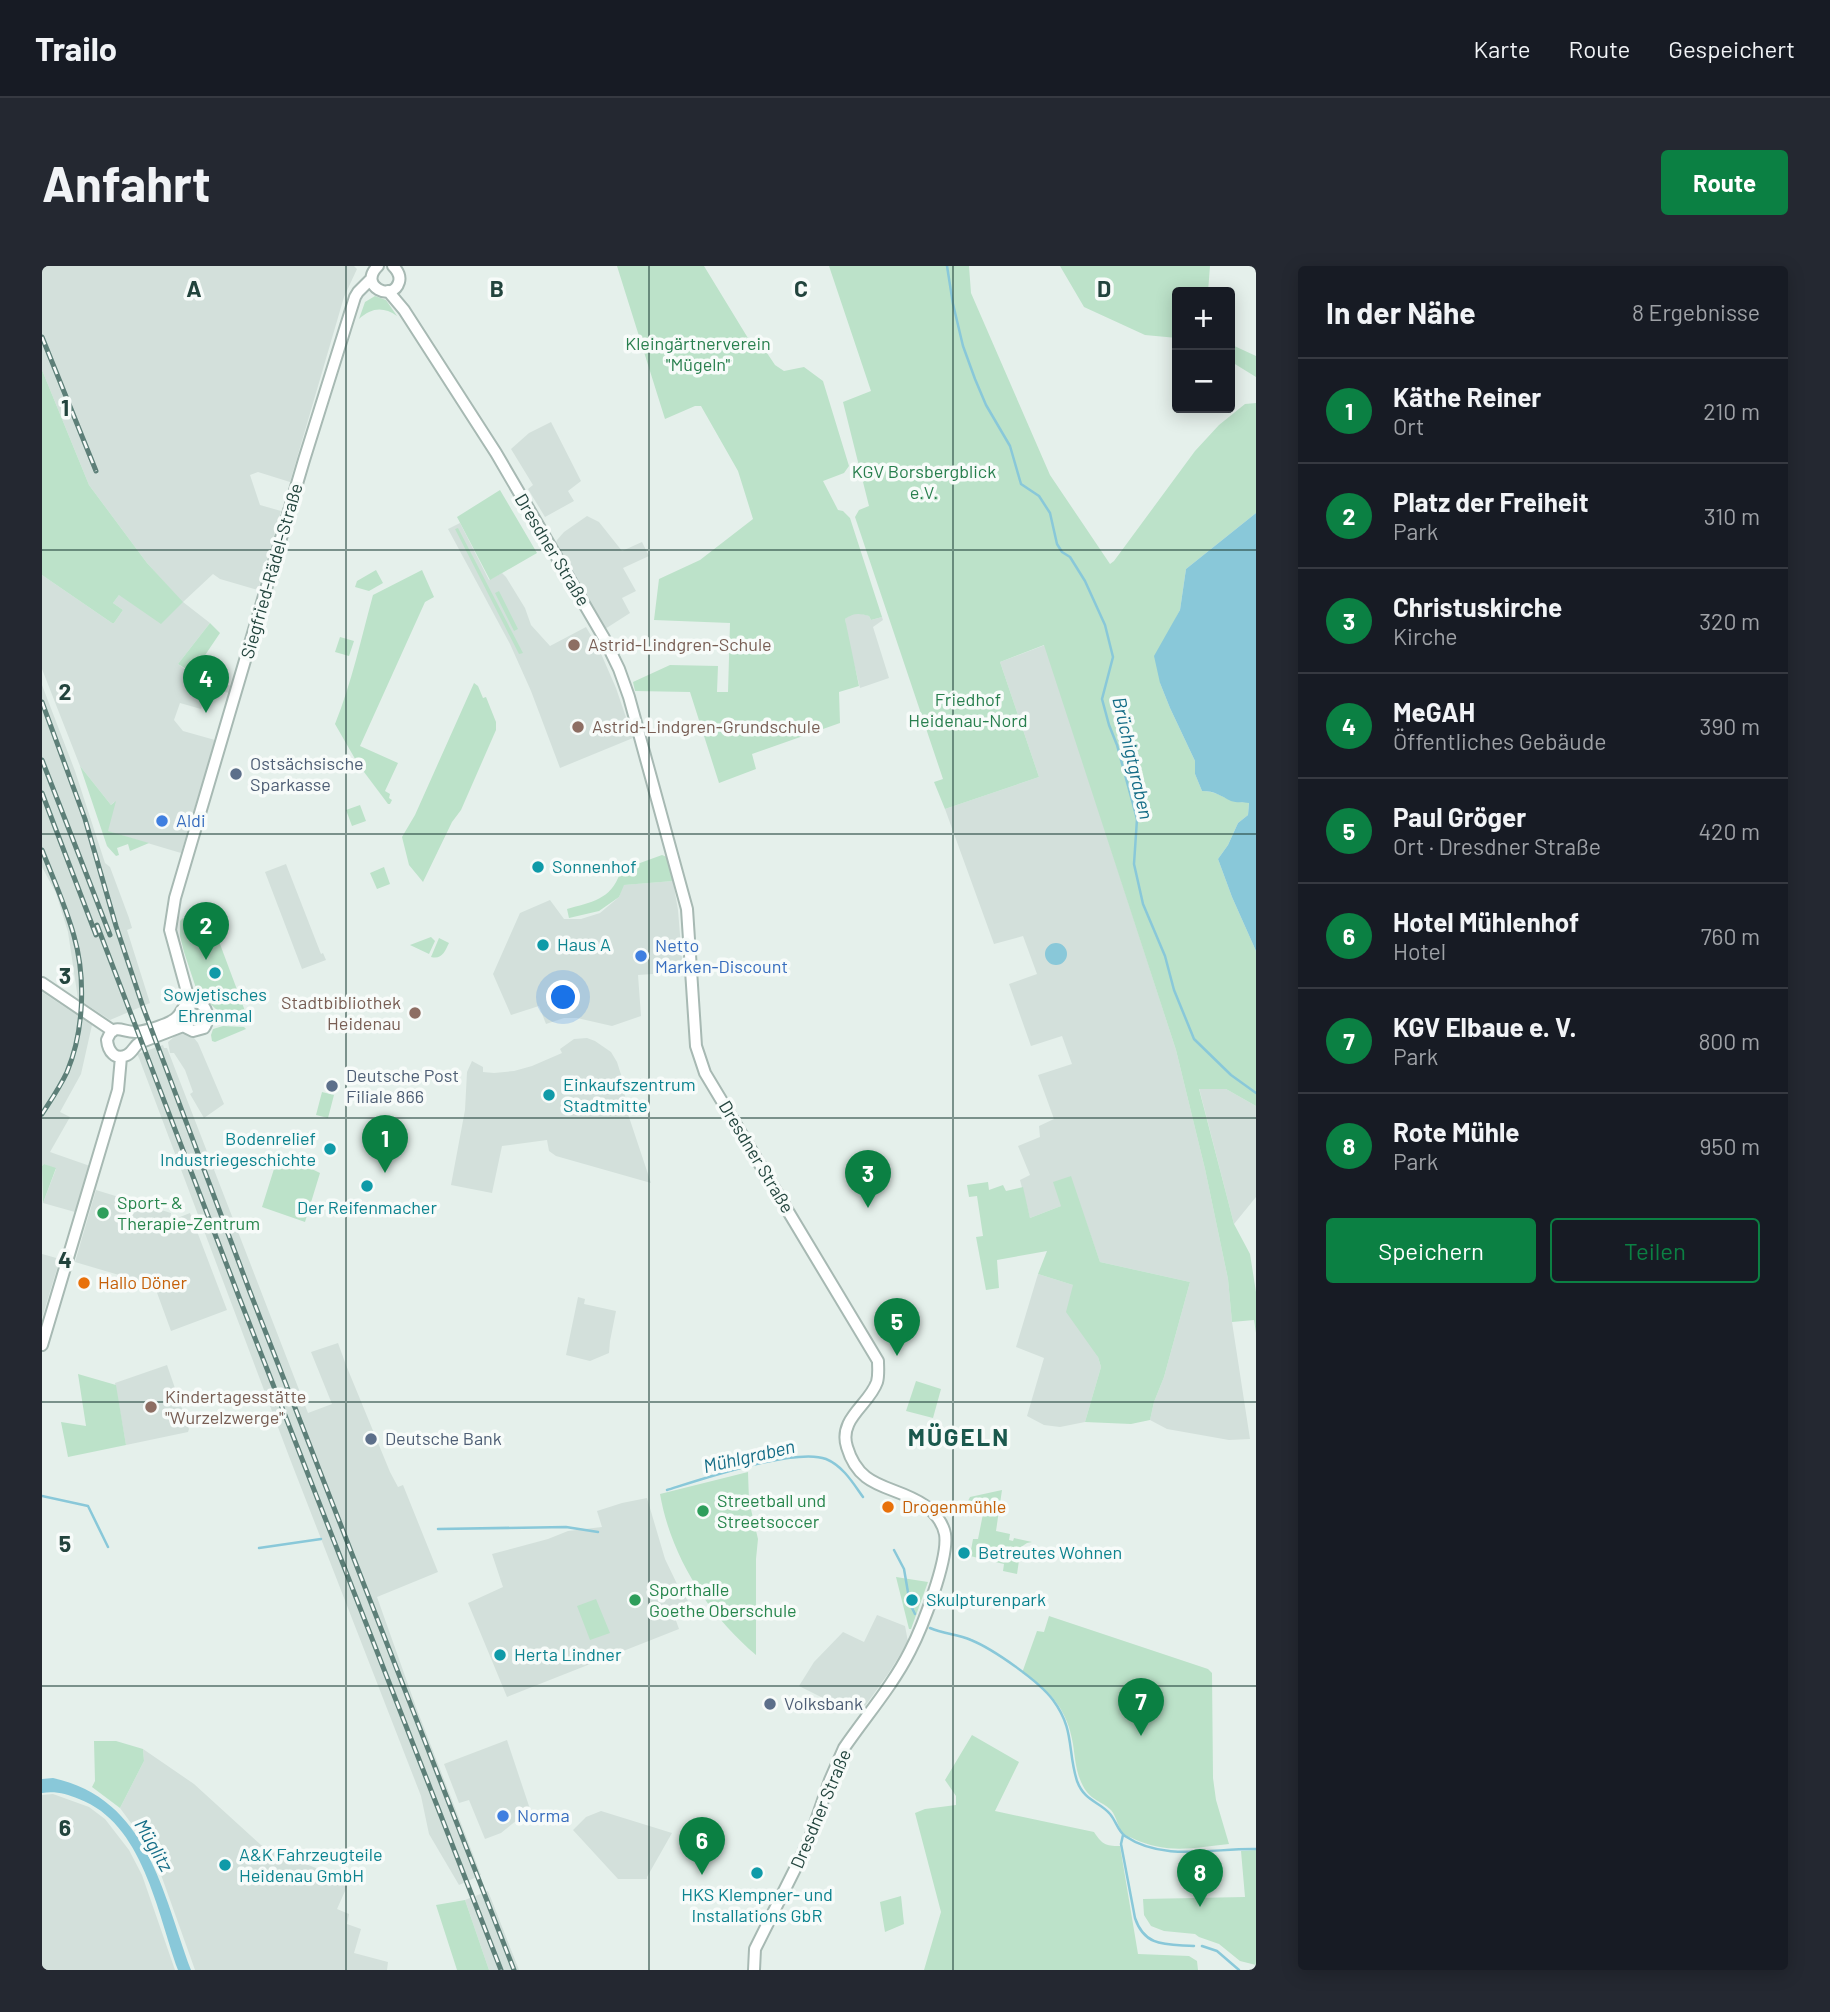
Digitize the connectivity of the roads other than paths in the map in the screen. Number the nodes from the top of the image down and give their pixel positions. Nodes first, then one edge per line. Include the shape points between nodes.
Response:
1 (377, 266) edge
2 (408, 266) edge
3 (395, 268) edge
4 (383, 286) junction
5 (42, 983) edge
6 (190, 1003) junction
7 (181, 1021) junction
8 (113, 1031) junction
9 (131, 1033) junction
10 (135, 1045) junction
11 (121, 1056) junction
12 (42, 1345) edge
13 (754, 1969) edge

1 - 4 street via 372,274
2 - 3 street
3 - 4 street via 398,282
4 - 6 street, Siegfried-Rädel-Straße via 358,292 354,303 171,914 172,941
4 - 13 street, Dresdner Straße via 404,310 496,453 619,669 687,909 699,1059 878,1361 873,1389 845,1433 852,1459 866,1478 931,1509 945,1532 946,1547 923,1620 905,1661 844,1748 809,1842 755,1949
5 - 8 street
6 - 7 street via 183,1008
6 - 7 street via 203,1006 208,1021 196,1031 187,1030
7 - 9 street
7 - 10 street
8 - 9 street
8 - 11 street via 108,1048
9 - 10 street
10 - 11 street via 130,1054
11 - 12 street via 118,1090

